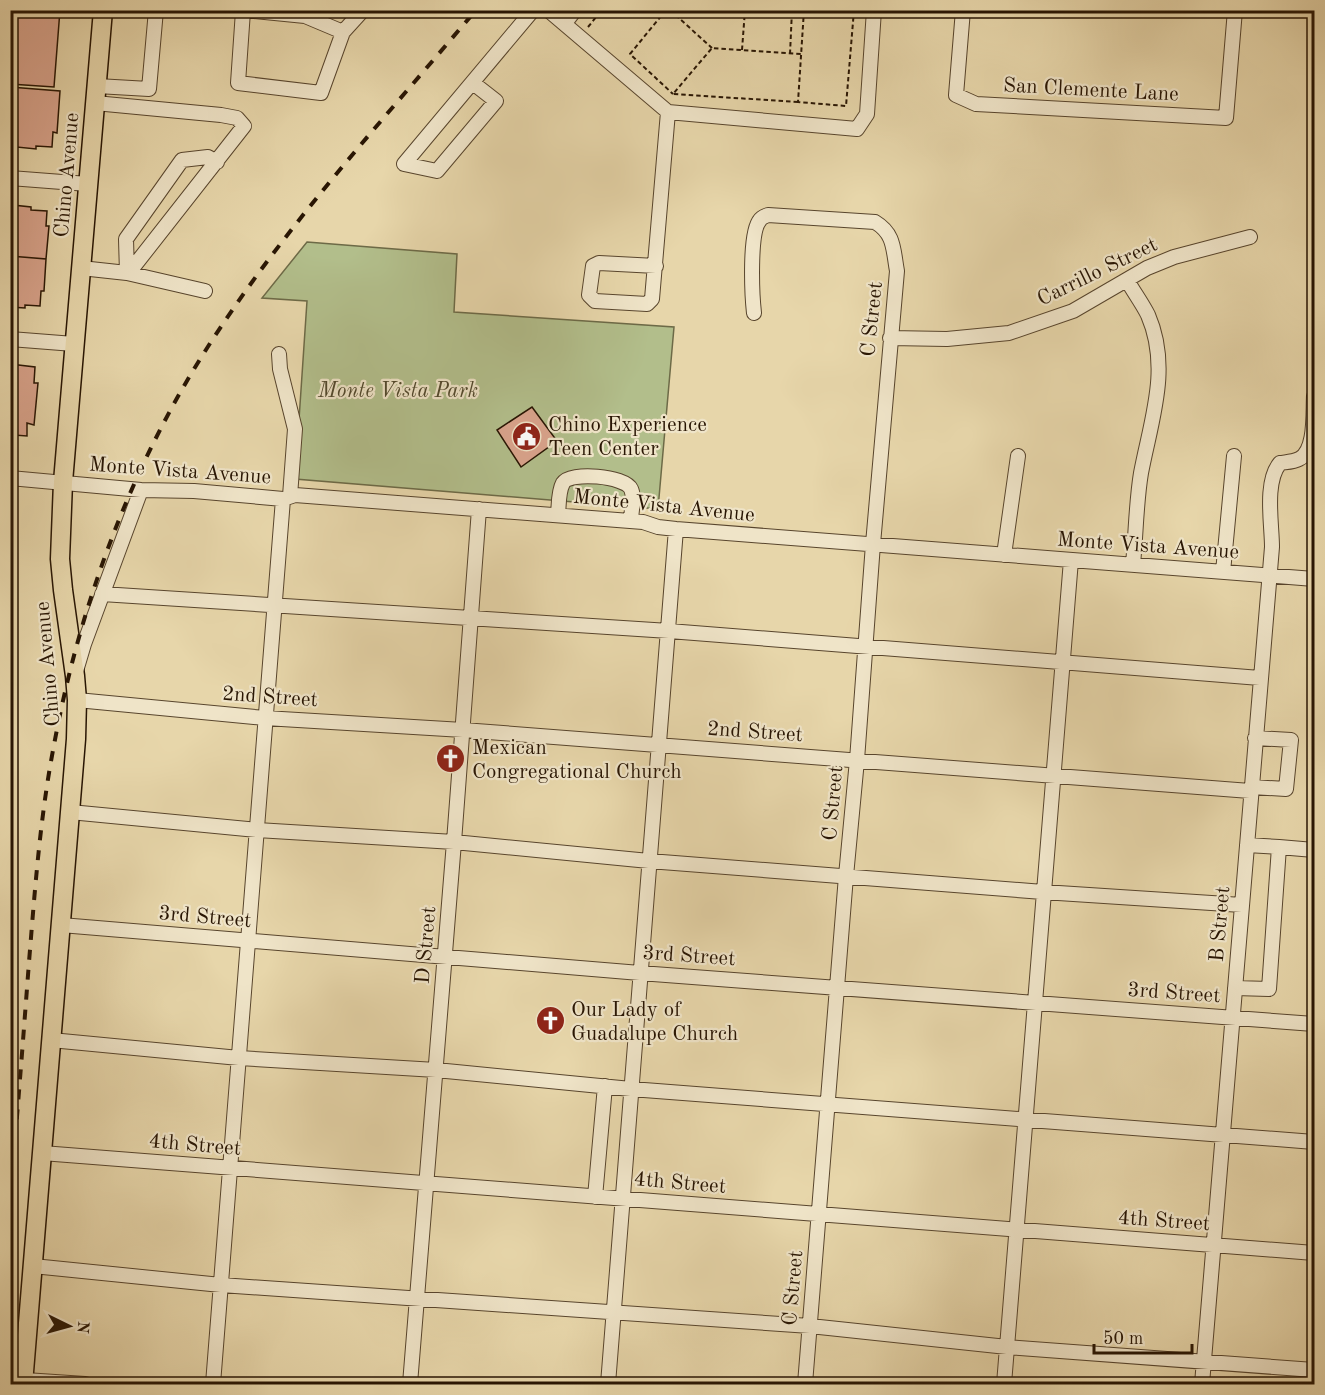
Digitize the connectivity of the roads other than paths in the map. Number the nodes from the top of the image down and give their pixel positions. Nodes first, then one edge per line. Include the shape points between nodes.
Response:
1 (103, 10) edge
2 (156, 10) edge
3 (363, 10) edge
4 (532, 10) edge
5 (548, 10) edge
6 (575, 10) edge
7 (874, 10) edge
8 (963, 10) edge
9 (1235, 10) edge
10 (243, 11) edge
11 (565, 23) junction
12 (343, 32) junction
13 (473, 83) junction
14 (96, 95) junction
15 (668, 112) junction
16 (216, 162) junction
17 (10, 178) edge
18 (88, 184) junction
19 (1250, 237) dead end
20 (656, 266) junction
21 (81, 268) junction
22 (127, 273) junction
23 (1126, 280) junction
24 (205, 291) dead end
25 (754, 312) dead end
26 (890, 338) junction
27 (10, 339) edge
28 (74, 344) junction
29 (279, 354) dead end
30 (1314, 396) edge
31 (1018, 456) dead end
32 (1234, 456) dead end
33 (10, 478) edge
34 (63, 482) junction
35 (141, 490) junction
36 (286, 497) junction
37 (479, 509) junction
38 (558, 515) junction
39 (631, 521) junction
40 (676, 529) junction
41 (873, 544) junction
42 (1004, 555) junction
43 (1071, 560) junction
44 (1134, 564) junction
45 (1223, 572) junction
46 (1268, 575) junction
47 (1314, 579) edge
48 (102, 594) junction
49 (274, 606) junction
50 (472, 617) junction
51 (669, 631) junction
52 (866, 647) junction
53 (1062, 662) junction
54 (75, 676) junction
55 (1260, 678) junction
56 (77, 700) junction
57 (265, 718) junction
58 (463, 730) junction
59 (1255, 738) junction
60 (660, 745) junction
61 (857, 760) junction
62 (1054, 776) junction
63 (1251, 789) junction
64 (70, 812) junction
65 (257, 830) junction
66 (454, 842) junction
67 (1247, 845) junction
68 (1279, 847) junction
69 (1314, 850) edge
70 (648, 861) junction
71 (846, 876) junction
72 (1043, 892) junction
73 (1242, 904) junction
74 (61, 925) junction
75 (248, 941) junction
76 (445, 957) junction
77 (640, 973) junction
78 (838, 988) junction
79 (1235, 988) junction
80 (1035, 1003) junction
81 (1233, 1018) junction
82 (1314, 1024) edge
83 (51, 1040) junction
84 (239, 1058) junction
85 (436, 1070) junction
86 (605, 1086) junction
87 (631, 1089) junction
88 (828, 1104) junction
89 (1025, 1120) junction
90 (1222, 1135) junction
91 (1314, 1142) edge
92 (42, 1153) junction
93 (230, 1168) junction
94 (426, 1183) junction
95 (595, 1197) junction
96 (624, 1199) junction
97 (820, 1215) junction
98 (1016, 1230) junction
99 (1214, 1245) junction
100 (1314, 1253) edge
101 (33, 1266) junction
102 (220, 1285) junction
103 (417, 1298) junction
104 (613, 1313) junction
105 (810, 1326) junction
106 (1007, 1347) junction
107 (1203, 1362) junction
108 (1314, 1371) edge
109 (19, 1381) edge
110 (85, 1384) edge
111 (213, 1384) edge
112 (410, 1384) edge
113 (608, 1384) edge
114 (805, 1384) edge
115 (1004, 1384) edge
116 (1202, 1384) edge

1 - 14 main road, Chino Avenue
2 - 14 street via 148,90
3 - 12 street
4 - 13 street
5 - 11 street
6 - 11 street
7 - 15 street via 867,114 857,129
8 - 9 street, San Clemente Lane via 956,95 976,104 1226,118
10 - 12 street via 305,16
10 - 12 street via 238,83 321,93
11 - 15 street
13 - 13 street via 442,119 404,164 437,171 495,101
14 - 16 street via 237,118 244,126
14 - 18 main road, Chino Avenue
15 - 20 street
16 - 22 street
16 - 22 street via 207,157 182,160 126,239
17 - 18 street
18 - 21 main road, Chino Avenue
19 - 23 street, Carrillo Street via 1174,256
20 - 20 street via 652,299 647,304 595,301 589,295 593,266 599,262
21 - 22 street
21 - 28 main road, Chino Avenue
22 - 24 street
23 - 26 street, Carrillo Street via 1073,311 1009,333 947,339
23 - 44 street via 1155,334 1160,373 1141,475
25 - 26 street, C Street via 751,285 760,219 768,215 875,222 891,238 897,271
26 - 41 street, C Street
27 - 28 street
28 - 34 main road, Chino Avenue
29 - 36 street via 295,429
30 - 46 street, B Street via 1307,452 1301,458 1280,463 1273,476
31 - 42 street
32 - 45 street
33 - 34 street, Monte Vista Avenue
34 - 35 street, Monte Vista Avenue
34 - 54 main road, Chino Avenue via 60,559
35 - 36 street, Monte Vista Avenue
35 - 48 street
36 - 37 street, Monte Vista Avenue
36 - 49 street
37 - 38 street, Monte Vista Avenue
37 - 50 street, D Street
38 - 39 street, Monte Vista Avenue
38 - 39 street via 562,484 577,476 616,480 631,487
39 - 40 street, Monte Vista Avenue
40 - 41 street, Monte Vista Avenue
40 - 51 street
41 - 42 street, Monte Vista Avenue
41 - 52 street, C Street
42 - 43 street, Monte Vista Avenue
43 - 44 street, Monte Vista Avenue
43 - 53 street
44 - 45 street, Monte Vista Avenue
45 - 46 street, Monte Vista Avenue
46 - 47 street, Monte Vista Avenue
46 - 55 street, B Street
48 - 49 street
48 - 54 street
49 - 50 street
49 - 57 street
50 - 51 street
50 - 58 street, D Street
51 - 52 street
51 - 60 street
52 - 53 street
52 - 61 street, C Street
53 - 55 street
53 - 62 street
54 - 56 main road, Chino Avenue
55 - 59 street, B Street
56 - 57 street, 2nd Street
56 - 64 main road, Chino Avenue
57 - 58 street, 2nd Street
57 - 65 street
58 - 60 street, 2nd Street
58 - 66 street, D Street
59 - 63 street, B Street
59 - 63 street, 2nd Street via 1291,740 1289,767 1286,789
60 - 61 street, 2nd Street
60 - 70 street
61 - 62 street, 2nd Street
61 - 71 street, C Street
62 - 63 street, 2nd Street
62 - 72 street
63 - 67 street, B Street
64 - 65 street
64 - 74 main road, Chino Avenue
65 - 66 street
65 - 75 street
66 - 70 street
66 - 76 street, D Street
67 - 68 street
67 - 73 street, B Street
68 - 69 street
68 - 79 street via 1269,989
70 - 71 street
70 - 77 street
71 - 72 street
71 - 78 street, C Street
72 - 73 street
72 - 80 street
73 - 79 street, B Street
74 - 75 street, 3rd Street
74 - 83 main road, Chino Avenue
75 - 76 street, 3rd Street
75 - 84 street
76 - 77 street, 3rd Street
76 - 85 street, D Street
77 - 78 street, 3rd Street
77 - 87 street
78 - 80 street, 3rd Street
78 - 88 street, C Street
79 - 81 street, B Street
80 - 81 street, 3rd Street
80 - 89 street
81 - 82 street, 3rd Street
81 - 90 street, B Street
83 - 84 street
83 - 92 main road, Chino Avenue
84 - 85 street
84 - 93 street
85 - 86 street
85 - 94 street, D Street
86 - 87 street
86 - 95 street
87 - 88 street
87 - 96 street
88 - 89 street
88 - 97 street, C Street
89 - 90 street
89 - 98 street
90 - 91 street
90 - 99 street, B Street
92 - 93 street, 4th Street
92 - 101 main road, Chino Avenue
93 - 94 street, 4th Street
93 - 102 street
94 - 95 street, 4th Street
94 - 103 street, D Street
95 - 96 street, 4th Street
96 - 97 street, 4th Street
96 - 104 street
97 - 98 street, 4th Street
97 - 105 street, C Street
98 - 99 street, 4th Street
98 - 106 street
99 - 100 street, 4th Street
99 - 107 street, B Street
101 - 102 street
101 - 109 main road, Chino Avenue
102 - 103 street
102 - 111 street
103 - 104 street
103 - 112 street, D Street
104 - 105 street
104 - 113 street
105 - 106 street
105 - 114 street, C Street
106 - 107 street
106 - 115 street
107 - 108 street
107 - 116 street, B Street
109 - 110 street

